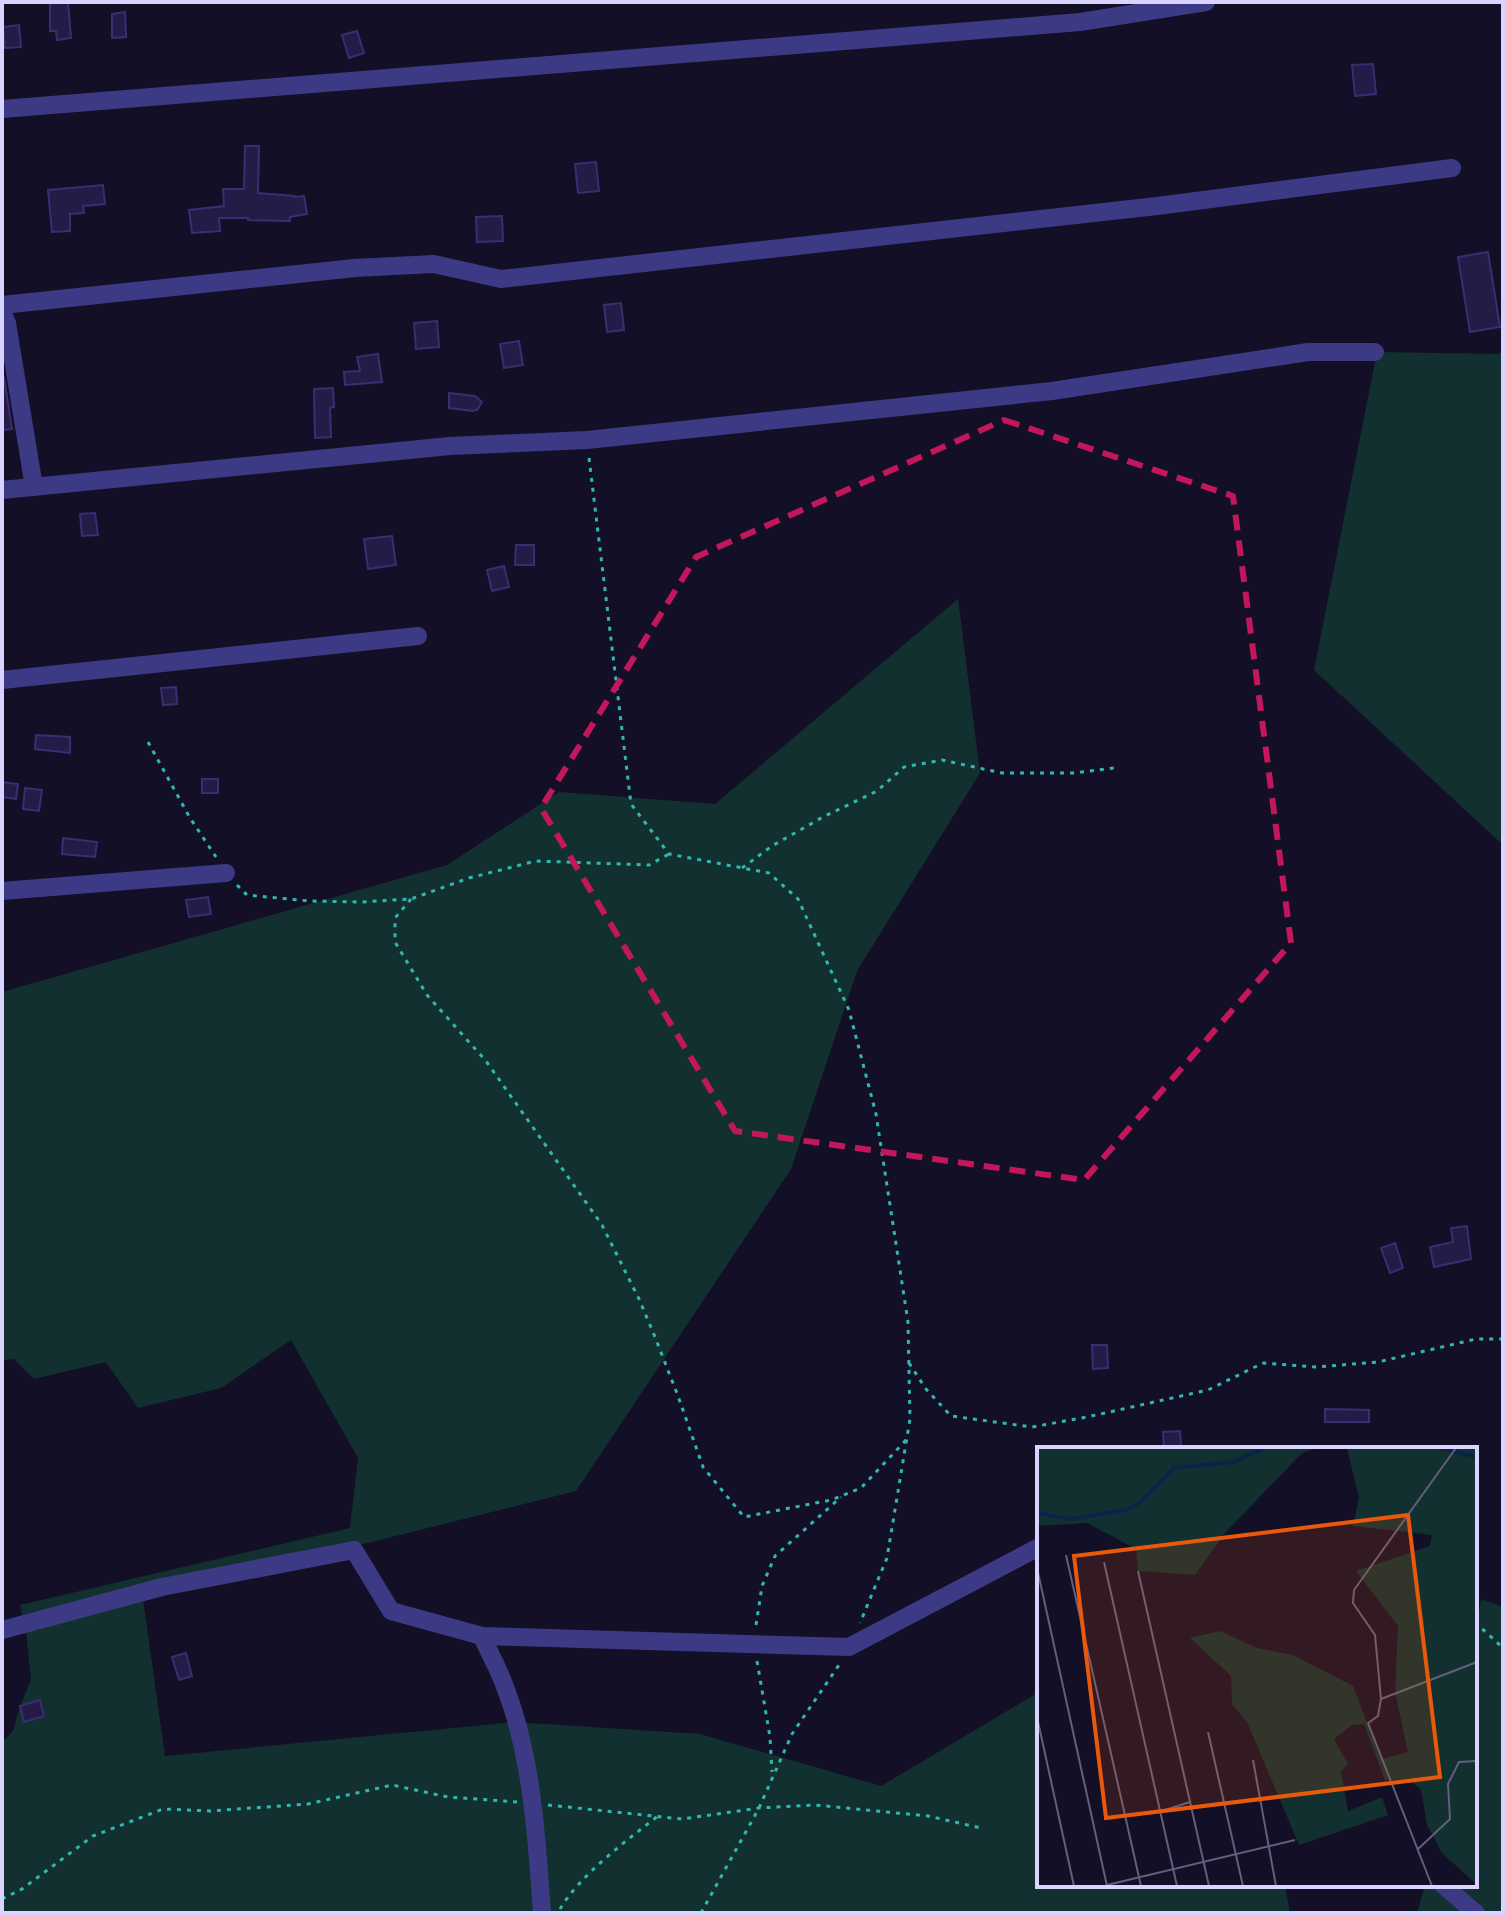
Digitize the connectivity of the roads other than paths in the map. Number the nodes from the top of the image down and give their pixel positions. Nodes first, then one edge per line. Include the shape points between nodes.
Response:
1 (1206, 2) edge
2 (2, 109) edge
3 (1452, 168) dead end
4 (2, 305) edge
5 (2, 312) edge
6 (1375, 352) dead end
7 (34, 487) junction
8 (2, 490) edge
9 (418, 636) dead end
10 (2, 680) edge
11 (226, 873) road end
12 (2, 891) edge
13 (1037, 1548) edge
14 (2, 1630) edge
15 (482, 1636) junction
16 (1445, 1887) edge
17 (542, 1913) edge
18 (1476, 1913) edge

1 - 2 street via 1080,22
3 - 4 street via 501,279 434,264 355,268
5 - 7 street
6 - 7 street via 1308,352 1052,391 587,440 450,446
7 - 8 street
9 - 10 street
11 - 12 street
13 - 15 street via 849,1647
14 - 15 street via 162,1587 354,1550 391,1611
15 - 17 street via 505,1687 525,1754
16 - 18 street

